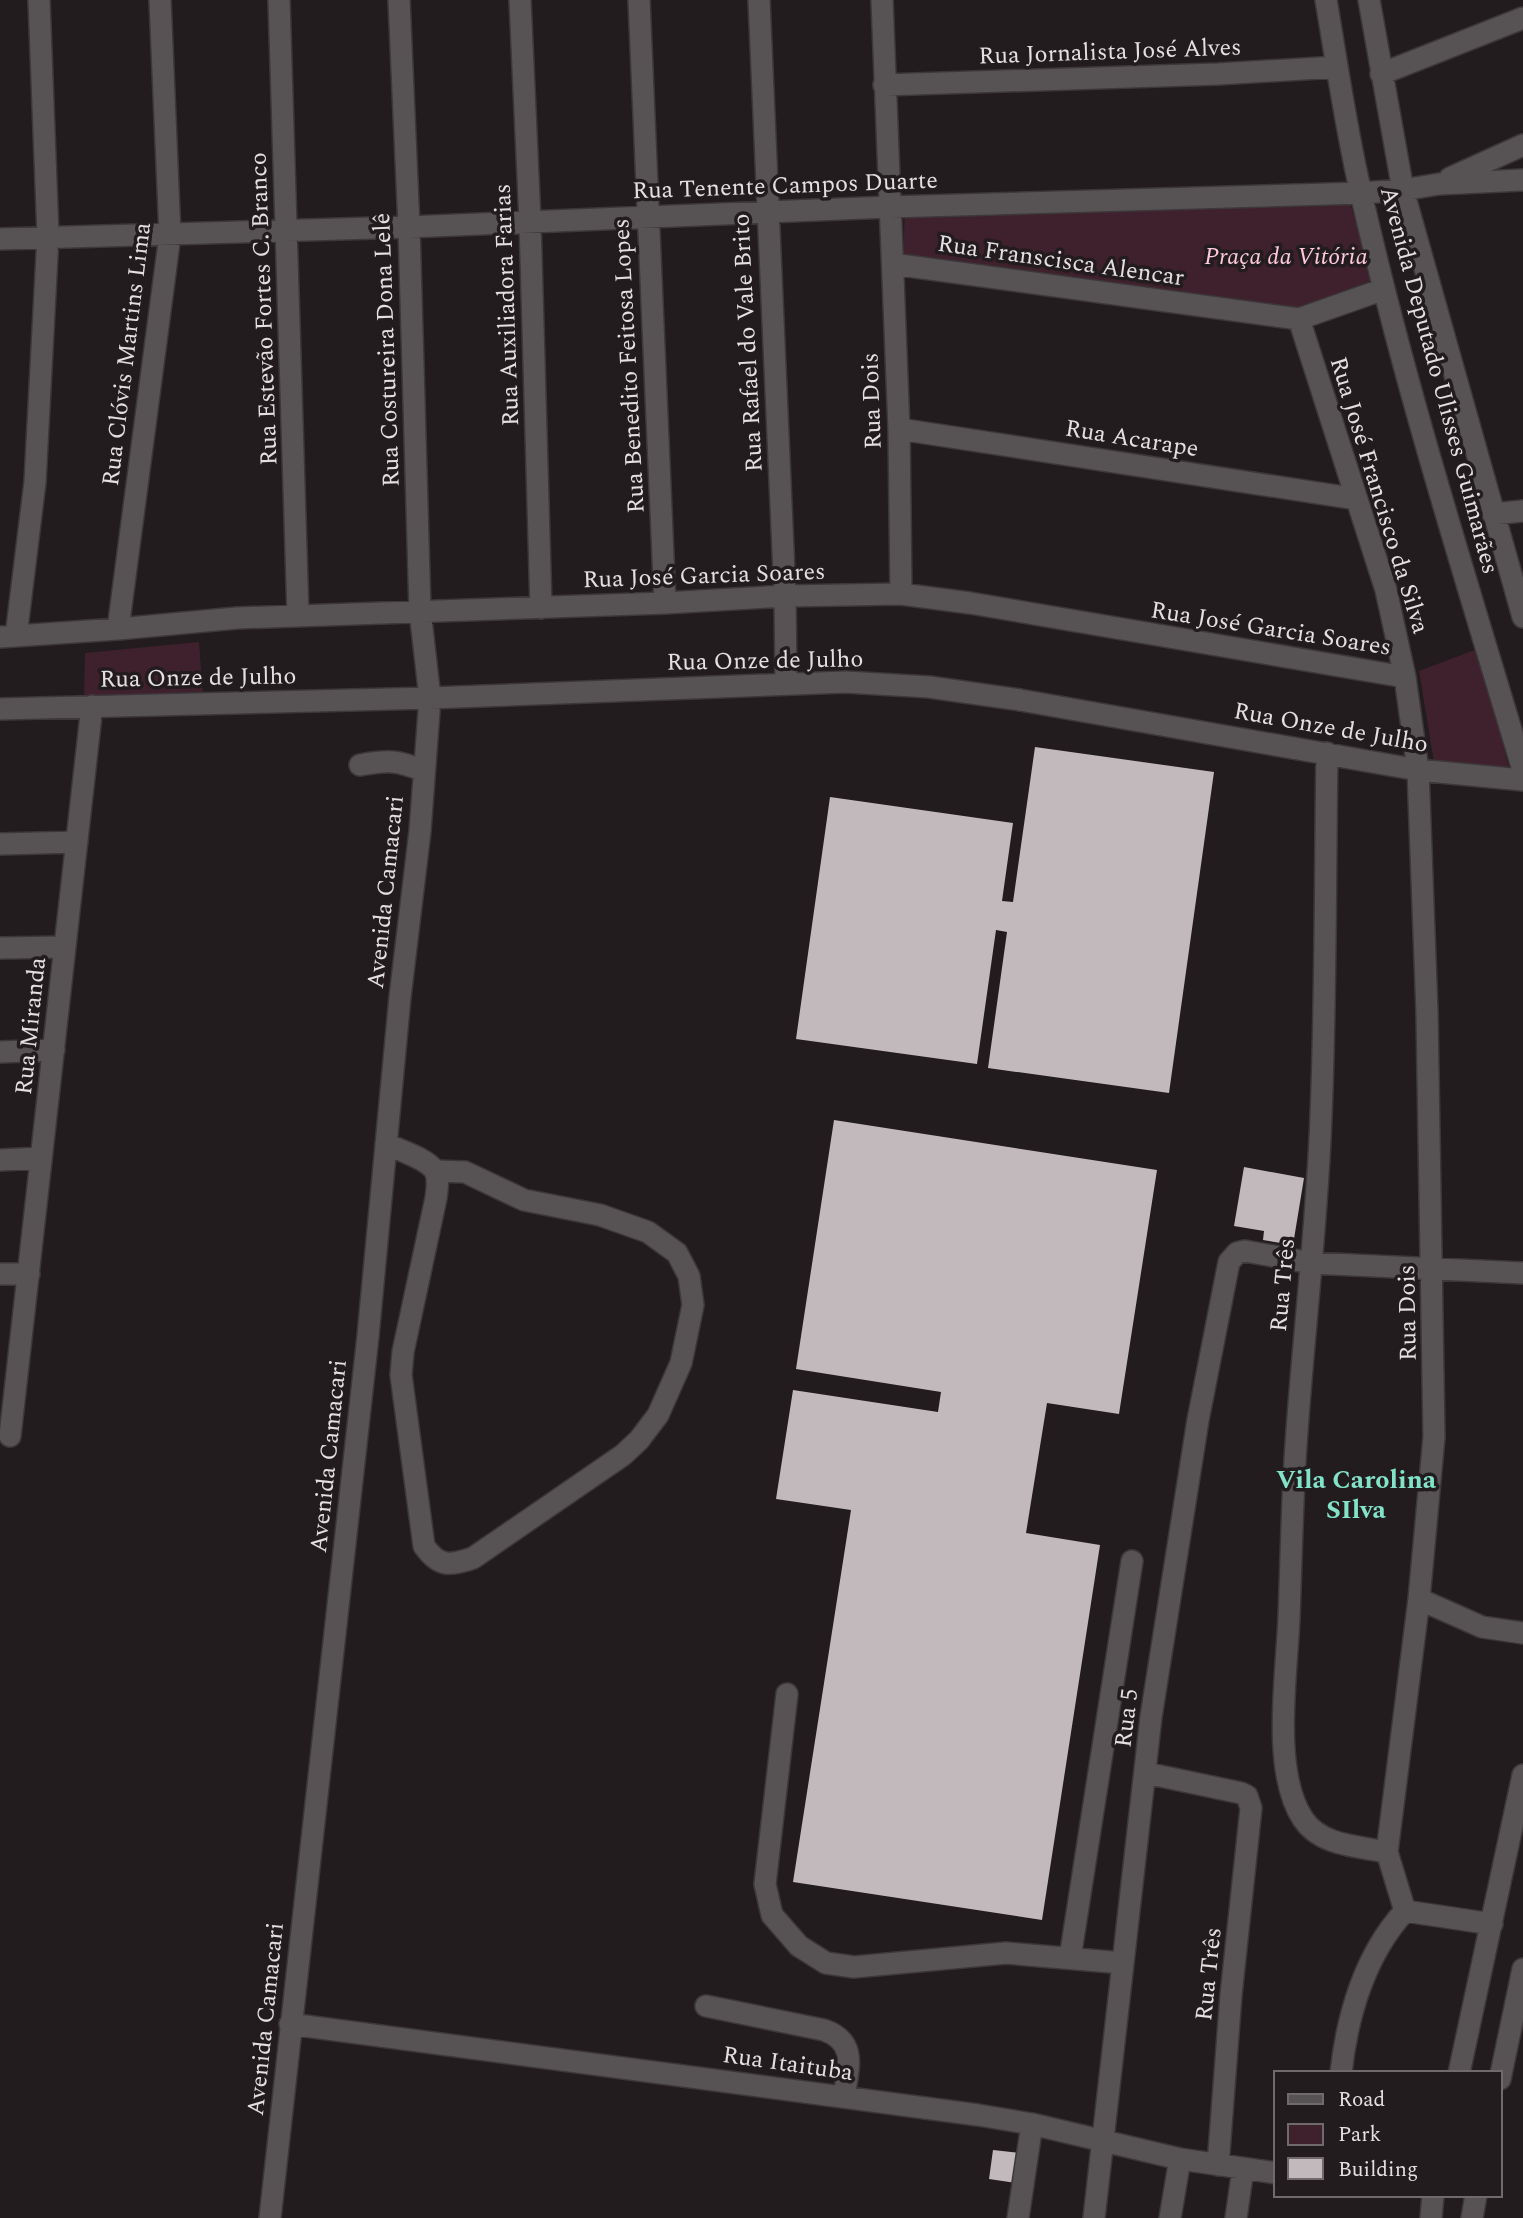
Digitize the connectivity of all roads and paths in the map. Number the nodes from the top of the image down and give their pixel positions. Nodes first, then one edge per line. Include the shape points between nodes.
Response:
1 (38, 0) edge
2 (160, 0) edge
3 (279, 0) edge
4 (399, 0) edge
5 (520, 0) edge
6 (639, 0) edge
7 (759, 0) edge
8 (881, 0) edge
9 (1326, 0) edge
10 (1369, 0) edge
11 (1523, 18) edge
12 (1337, 67) junction
13 (1381, 74) junction
14 (884, 85) junction
15 (1523, 145) edge
16 (1523, 180) edge
17 (1438, 184) junction
18 (1403, 190) junction
19 (1360, 193) junction
20 (889, 207) junction
21 (767, 213) junction
22 (647, 216) junction
23 (530, 221) junction
24 (409, 227) junction
25 (287, 231) junction
26 (170, 235) junction
27 (48, 236) junction
28 (0, 239) edge
29 (893, 264) junction
30 (1384, 289) junction
31 (1299, 319) junction
32 (899, 429) junction
33 (1357, 499) junction
34 (1523, 511) edge
35 (1493, 514) junction
36 (901, 594) junction
37 (785, 596) junction
38 (665, 603) junction
39 (541, 608) junction
40 (421, 611) junction
41 (1523, 614) edge
42 (298, 616) junction
43 (118, 629) junction
44 (8, 636) edge
45 (1405, 677) junction
46 (786, 684) junction
47 (430, 698) junction
48 (92, 706) junction
49 (0, 709) edge
50 (1327, 753) junction
51 (360, 765) dead end
52 (1418, 770) junction
53 (1523, 770) edge
54 (424, 771) junction
55 (1523, 780) edge
56 (77, 842) junction
57 (0, 844) edge
58 (65, 947) junction
59 (0, 948) edge
60 (54, 1050) junction
61 (0, 1052) edge
62 (386, 1144) junction
63 (41, 1158) junction
64 (0, 1160) edge
65 (435, 1171) junction
66 (1311, 1263) junction
67 (1433, 1269) junction
68 (29, 1273) junction
69 (1523, 1273) edge
70 (0, 1274) edge
71 (8, 1381) edge
72 (10, 1436) dead end
73 (1132, 1561) dead end
74 (1419, 1599) junction
75 (1523, 1633) edge
76 (787, 1694) dead end
77 (1146, 1773) junction
78 (1523, 1775) edge
79 (1387, 1852) junction
80 (1405, 1911) junction
81 (1492, 1924) junction
82 (1070, 1958) junction
83 (1123, 1963) junction
84 (1523, 1969) edge
85 (706, 2006) dead end
86 (290, 2024) junction
87 (1341, 2071) edge
88 (1461, 2071) edge
89 (1502, 2071) edge
90 (844, 2097) junction
91 (1032, 2124) junction
92 (1104, 2140) junction
93 (1180, 2159) junction
94 (1218, 2165) junction
95 (1244, 2169) junction
96 (1274, 2173) edge
97 (1476, 2197) edge
98 (270, 2218) edge
99 (1018, 2218) edge
100 (1094, 2218) edge
101 (1170, 2218) edge
102 (1236, 2218) edge
103 (1472, 2218) edge

1 - 27 street
2 - 26 street, Rua Clóvis Martins Lima
3 - 25 street, Rua Estevão Fortes C. Branco
4 - 24 street, Rua Costureira Dona Lelê
5 - 23 street, Rua Auxiliadora Farias
6 - 22 street, Rua Benedito Feitosa Lopes
7 - 21 street, Rua Rafael do Vale Brito
8 - 14 street, Rua Dois
9 - 12 street, Avenida Deputado Ulisses Guimarães
10 - 13 street, Avenida Deputado Ulisses Guimarães
11 - 13 street
12 - 14 street, Rua Jornalista José Alves
12 - 19 street, Avenida Deputado Ulisses Guimarães
13 - 18 street, Avenida Deputado Ulisses Guimarães
14 - 20 street, Rua Dois
15 - 17 street
16 - 17 street
17 - 18 street, Rua Tenente Campos Duarte
18 - 19 street, Rua Tenente Campos Duarte
18 - 35 street, Avenida Deputado Ulisses Guimarães
19 - 20 street, Rua Tenente Campos Duarte
19 - 30 street, Avenida Deputado Ulisses Guimarães
20 - 21 street, Rua Tenente Campos Duarte
20 - 29 street, Rua Dois
21 - 22 street, Rua Tenente Campos Duarte
21 - 37 street, Rua Rafael do Vale Brito
22 - 23 street, Rua Tenente Campos Duarte
22 - 38 street, Rua Benedito Feitosa Lopes
23 - 24 street, Rua Tenente Campos Duarte
23 - 39 street, Rua Auxiliadora Farias
24 - 25 street, Rua Tenente Campos Duarte
24 - 40 street, Rua Costureira Dona Lelê
25 - 26 street, Rua Tenente Campos Duarte
25 - 42 street, Rua Estevão Fortes C. Branco
26 - 27 street
26 - 43 street, Rua Clóvis Martins Lima
27 - 28 street
27 - 44 street via 35,482
29 - 31 street, Rua Franscisca Alencar
29 - 32 street, Rua Dois
30 - 31 street, Rua Franscisca Alencar
30 - 53 street, Avenida Deputado Ulisses Guimarães
31 - 33 street, Rua José Francisco da Silva
32 - 33 street, Rua Acarape
32 - 36 street, Rua Dois
33 - 45 street, Rua José Francisco da Silva via 1386,590
34 - 35 street
35 - 41 street, Avenida Deputado Ulisses Guimarães
36 - 37 street, Rua José Garcia Soares
36 - 45 street, Rua José Garcia Soares
37 - 38 street, Rua José Garcia Soares
37 - 46 street, Rua Rafael do Vale Brito
38 - 39 street, Rua José Garcia Soares
39 - 40 street, Rua José Garcia Soares
40 - 42 street, Rua José Garcia Soares
40 - 47 street, Rua Costureira Dona Lelê
42 - 43 street, Rua José Garcia Soares
43 - 44 street, Rua José Garcia Soares
45 - 52 street, Rua José Francisco da Silva
46 - 47 street, Rua Onze de Julho
46 - 50 street, Rua Onze de Julho via 929,687
47 - 48 street, Rua Onze de Julho
47 - 54 street, Avenida Camacari
48 - 49 street, Rua Onze de Julho
48 - 56 street, Rua Miranda
50 - 52 street, Rua Onze de Julho
50 - 66 street, Rua Três via 1321,1118
51 - 54 street via 402,762
52 - 55 street, Rua Onze de Julho
52 - 67 street, Rua Dois
54 - 62 street, Avenida Camacari
56 - 57 street
56 - 58 street, Rua Miranda
58 - 59 street
58 - 60 street, Rua Miranda
60 - 61 street
60 - 63 street, Rua Miranda
62 - 65 street via 427,1162
62 - 86 street, Avenida Camacari
63 - 64 street
63 - 68 street, Rua Miranda
65 - 65 street via 436,1198 401,1375 424,1546 433,1558 454,1564 473,1558 639,1440 658,1415 681,1363 692,1304 689,1276 677,1253 648,1231 600,1215 524,1200 465,1172
66 - 67 street
66 - 77 street, Rua 5 via 1245,1251 1229,1262 1198,1420
66 - 79 street, Rua Três via 1295,1460 1283,1716 1288,1780 1302,1818 1316,1834
67 - 69 street
67 - 74 street, Rua Dois via 1434,1437
68 - 70 street
68 - 71 street, Rua Miranda
71 - 72 street, Rua Miranda
73 - 82 street
74 - 75 street via 1482,1627
74 - 79 street, Rua Dois
76 - 82 street via 765,1884 772,1915 799,1946 826,1963 855,1967 1006,1953
77 - 83 street, Rua 5
77 - 94 street, Rua Três via 1241,1793 1251,1808
78 - 81 street
79 - 80 street
80 - 81 street
80 - 87 street via 1374,1955 1349,2022
81 - 88 street
82 - 83 street
83 - 92 street, Rua 5
84 - 89 street
85 - 90 street via 837,2034 845,2043 848,2058
86 - 90 street, Rua Itaituba
86 - 98 street, Avenida Camacari
90 - 91 street, Rua Itaituba
91 - 92 street, Rua Itaituba
91 - 99 street
92 - 93 street, Rua Itaituba
92 - 100 street, Rua 5
93 - 94 street, Rua Itaituba
93 - 101 street
94 - 95 street, Rua Itaituba
95 - 96 street, Rua Itaituba
95 - 102 street
97 - 103 street

